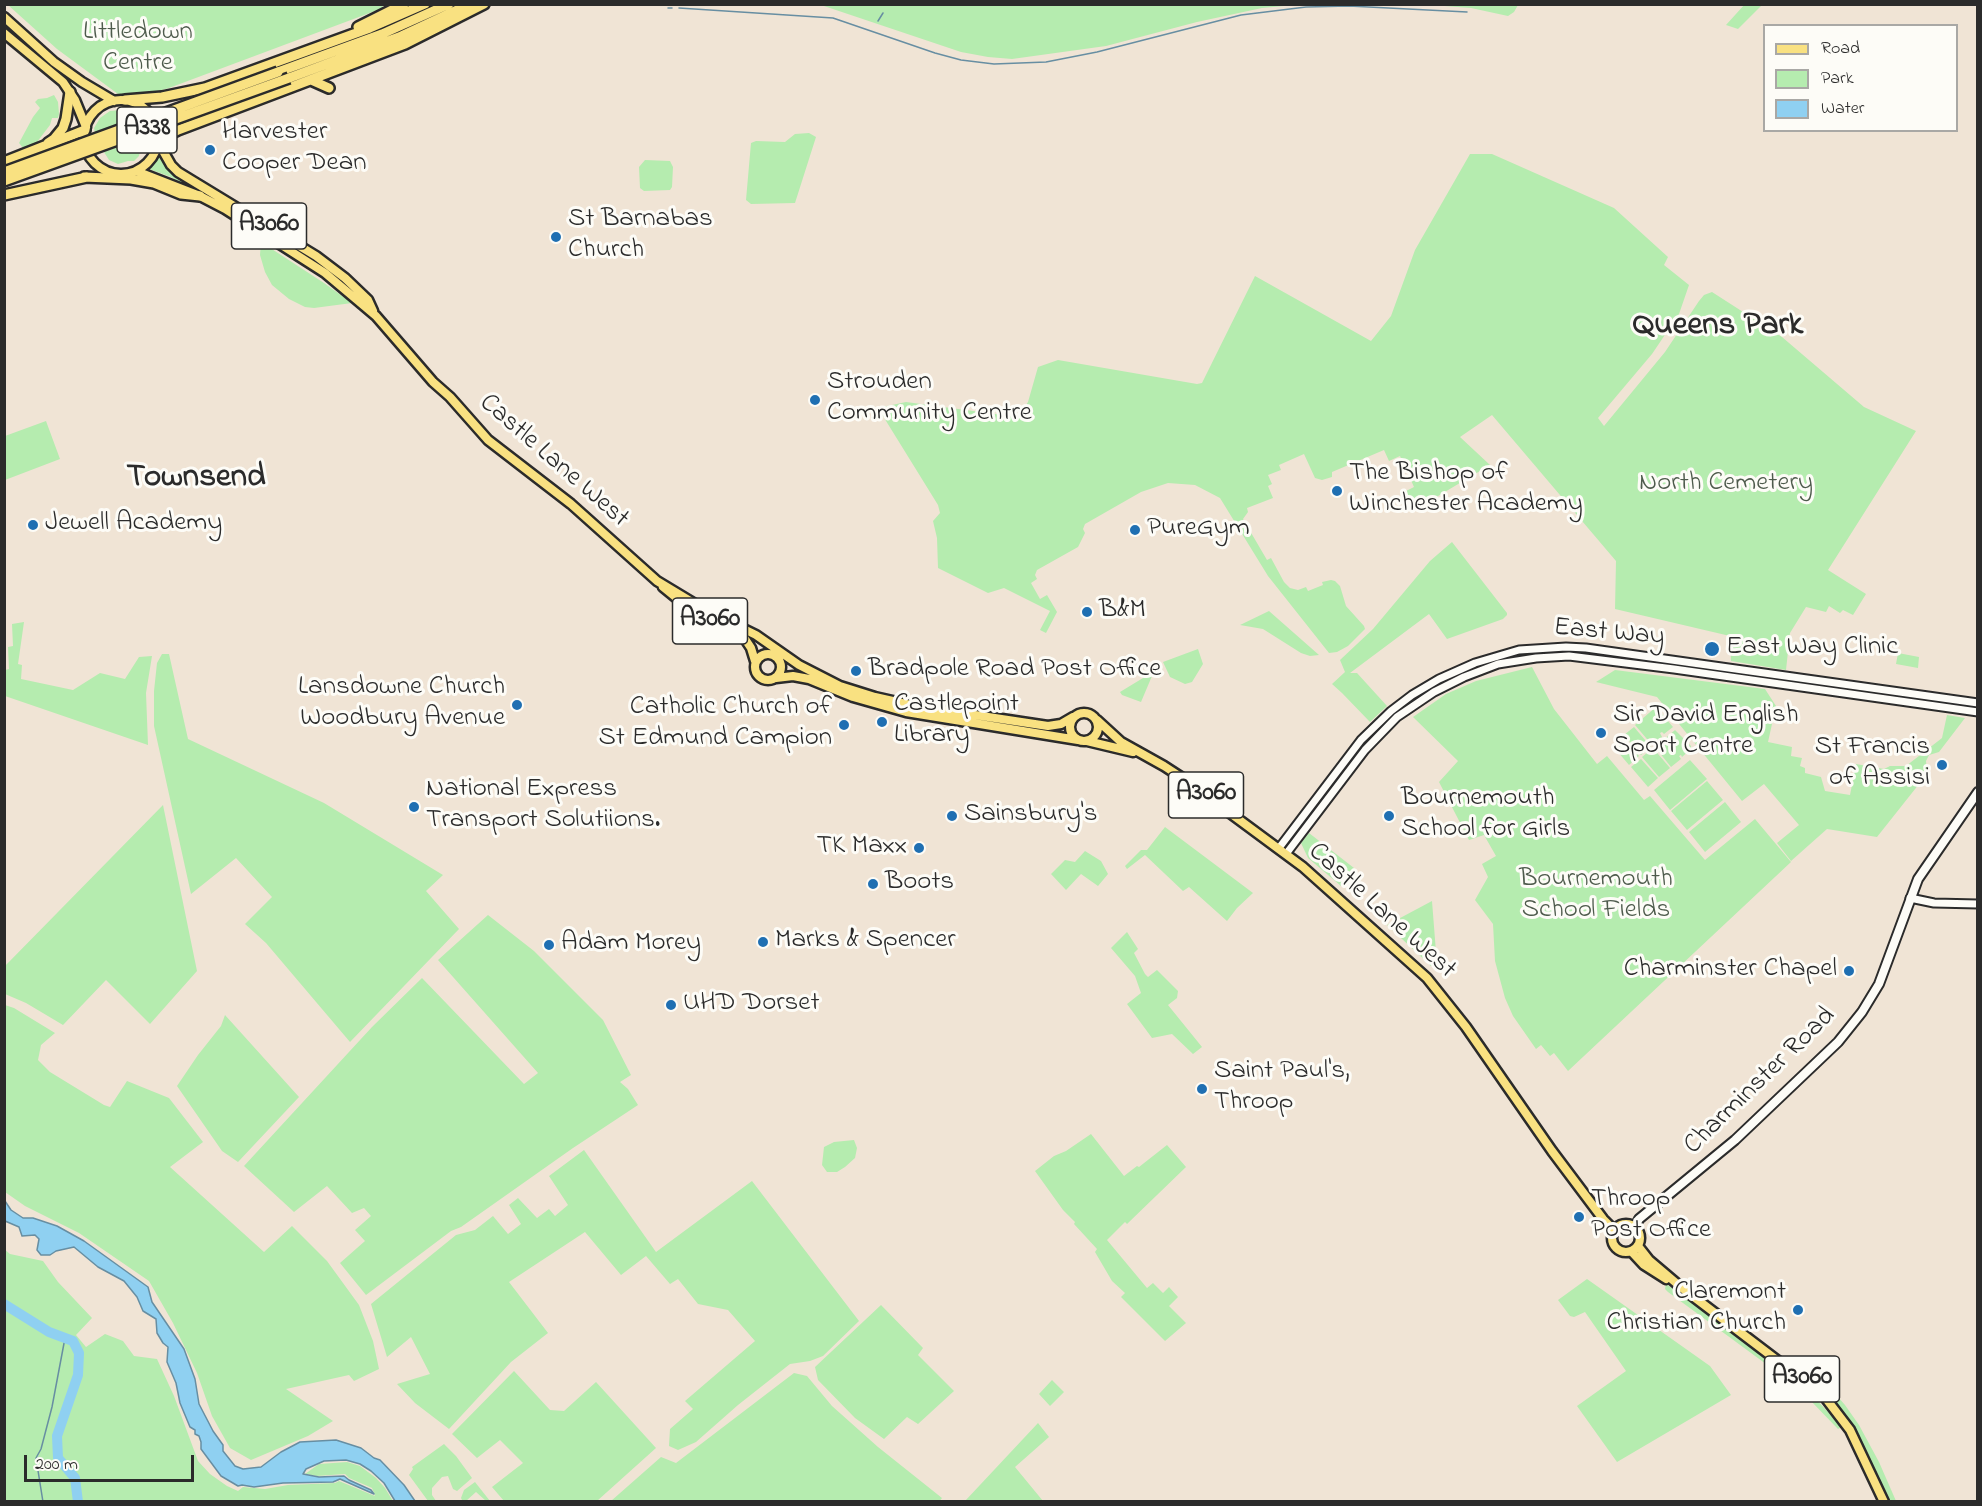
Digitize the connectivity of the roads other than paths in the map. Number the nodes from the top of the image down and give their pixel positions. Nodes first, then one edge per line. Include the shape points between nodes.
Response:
1 (404, 4) edge
2 (425, 4) edge
3 (449, 4) edge
4 (470, 4) edge
5 (484, 4) edge
6 (4, 17) edge
7 (4, 33) edge
8 (277, 68) junction
9 (311, 80) junction
10 (329, 88) dead end
11 (70, 92) junction
12 (114, 100) junction
13 (125, 100) junction
14 (85, 128) junction
15 (158, 141) junction
16 (36, 150) junction
17 (4, 162) edge
18 (136, 171) junction
19 (4, 172) edge
20 (114, 173) junction
21 (84, 177) junction
22 (4, 181) edge
23 (4, 195) edge
24 (200, 196) junction
25 (282, 236) junction
26 (325, 273) junction
27 (376, 316) junction
28 (659, 582) junction
29 (767, 642) junction
30 (776, 656) junction
31 (788, 659) junction
32 (755, 662) junction
33 (776, 678) junction
34 (1977, 703) edge
35 (1977, 712) edge
36 (1073, 717) junction
37 (1097, 720) junction
38 (1082, 740) junction
39 (1142, 754) junction
40 (1977, 792) edge
41 (1282, 851) junction
42 (1910, 898) junction
43 (1977, 904) edge
44 (1635, 1227) junction
45 (1614, 1230) junction
46 (1634, 1249) junction
47 (1884, 1502) edge

1 - 8 highway
2 - 8 highway
3 - 8 highway, A338 via 382,34
4 - 22 highway, A338, bridge via 399,37
5 - 9 highway via 405,44
6 - 12 main road via 54,62
7 - 11 main road
8 - 13 highway via 205,88
8 - 19 highway, A338, bridge
9 - 10 highway
9 - 15 highway
11 - 14 main road
11 - 16 highway via 63,128
12 - 13 main road
12 - 14 main road via 96,110
13 - 15 main road via 146,109 157,126
14 - 16 highway
14 - 20 main road via 86,149 91,158
15 - 18 main road via 153,156
15 - 25 main road, Castle Lane West / A3060 via 178,172
16 - 17 highway
18 - 20 main road
18 - 24 main road, Castle Lane West / A3060
20 - 21 highway
21 - 23 highway
21 - 24 highway via 131,178
24 - 26 main road, Castle Lane West / A3060
25 - 26 main road
25 - 27 main road, Castle Lane West / A3060 via 345,278 368,300
26 - 27 main road, Castle Lane West / A3060
27 - 28 main road, Castle Lane West / A3060 via 488,440 571,504
28 - 29 main road, Castle Lane West / A3060
28 - 32 main road, Castle Lane West / A3060 via 690,609 745,639
29 - 30 main road, A3060
29 - 31 main road, Castle Lane West / A3060
30 - 31 main road, Castle Lane West / A3060
30 - 32 main road via 765,654
30 - 33 main road via 782,668
31 - 36 main road, Castle Lane West / A3060 via 832,683 904,704 1048,726
32 - 33 main road via 758,676 765,680
33 - 38 main road, Castle Lane West / A3060 via 809,679 906,712
34 - 41 street, East Way via 1586,648 1519,650 1439,679 1391,711 1361,740
35 - 41 street, East Way via 1575,657 1498,664 1444,687 1397,717
36 - 37 main road via 1086,712
36 - 38 main road via 1071,734
37 - 38 main road via 1097,733
37 - 39 main road, Castle Lane West / A3060 via 1113,736
38 - 39 main road, Castle Lane West / A3060
39 - 41 main road, Castle Lane West / A3060 via 1184,779
40 - 42 main road, Charminster Road via 1918,879
41 - 45 main road, Castle Lane West / A3060 via 1409,960 1439,991 1552,1151
42 - 43 street
42 - 44 main road, Charminster Road via 1879,984 1838,1042 1736,1140
44 - 45 main road via 1626,1224
44 - 46 main road via 1640,1234
45 - 46 main road, A3060 via 1614,1246 1621,1251
46 - 47 main road, A3060 via 1824,1396 1850,1430

